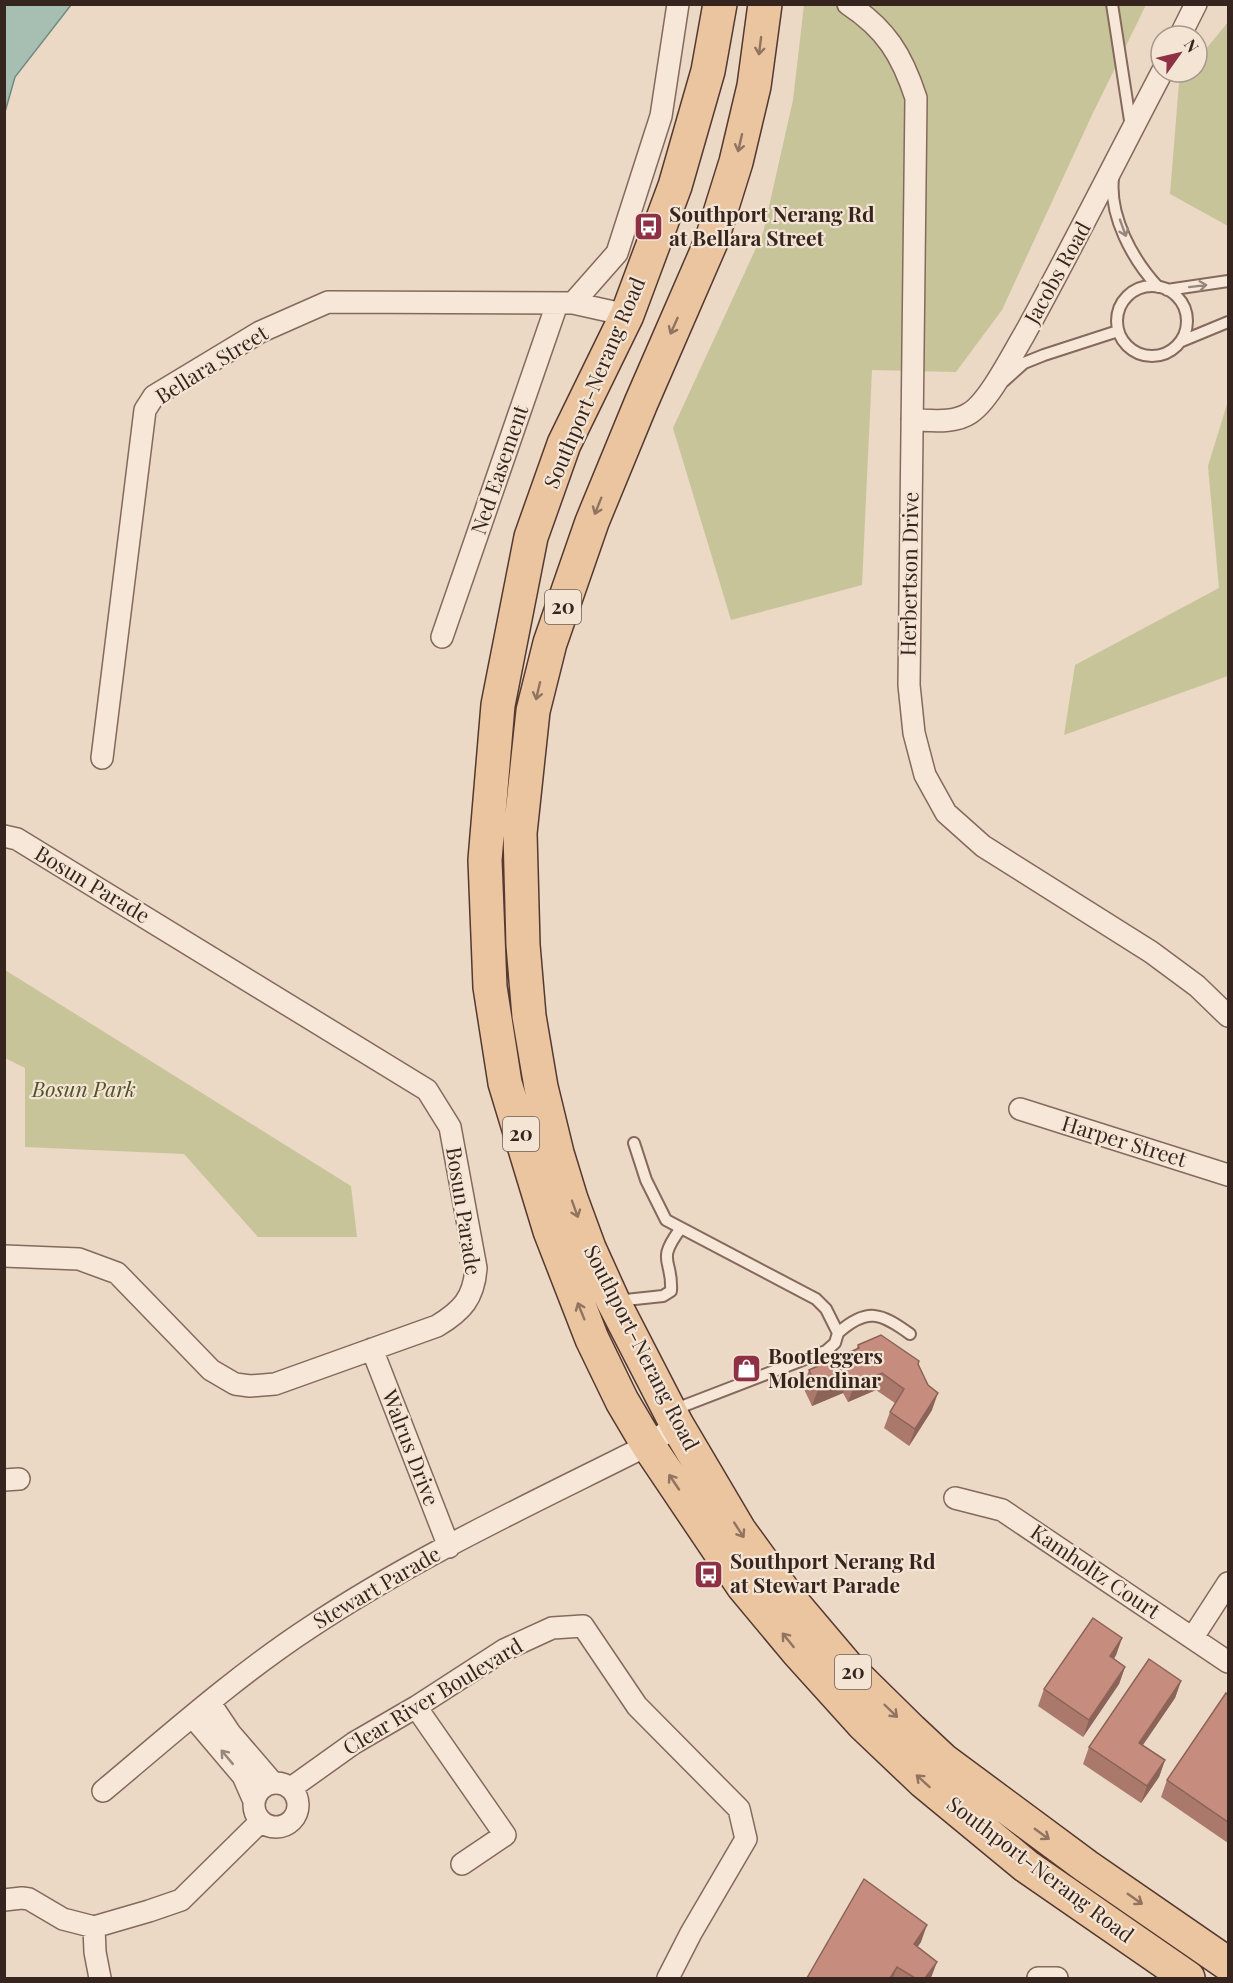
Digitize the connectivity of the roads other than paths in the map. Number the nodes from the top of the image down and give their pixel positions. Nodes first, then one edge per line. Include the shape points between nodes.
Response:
1 (678, 4) edge
2 (720, 4) edge
3 (765, 4) edge
4 (848, 4) edge
5 (1112, 4) edge
6 (1196, 4) edge
7 (1186, 24) edge
8 (1156, 84) edge
9 (1132, 130) junction
10 (1112, 172) junction
11 (1228, 281) edge
12 (1162, 288) junction
13 (565, 303) junction
14 (627, 315) junction
15 (1228, 322) edge
16 (1118, 331) junction
17 (1182, 341) junction
18 (996, 381) junction
19 (912, 420) junction
20 (442, 637) dead end
21 (102, 758) dead end
22 (4, 836) edge
23 (1228, 1016) edge
24 (1020, 1109) dead end
25 (634, 1143) dead end
26 (1228, 1175) edge
27 (681, 1228) junction
28 (4, 1256) edge
29 (613, 1301) junction
30 (838, 1333) junction
31 (910, 1334) dead end
32 (372, 1349) junction
33 (674, 1418) junction
34 (648, 1444) junction
35 (955, 1498) dead end
36 (449, 1546) junction
37 (1228, 1583) edge
38 (1193, 1637) junction
39 (1228, 1662) edge
40 (210, 1703) junction
41 (416, 1707) junction
42 (193, 1717) junction
43 (282, 1786) junction
44 (103, 1791) dead end
45 (257, 1811) junction
46 (462, 1864) dead end
47 (4, 1900) edge
48 (94, 1927) junction
49 (1228, 1964) edge
50 (100, 1978) edge
51 (668, 1978) edge
52 (1038, 1978) edge
53 (1057, 1978) edge
54 (1188, 1978) edge

1 - 13 street via 660,116 617,253
2 - 14 main road, Southport-Nerang Road / 20 via 708,71 675,186
3 -> 29 main road, Southport-Nerang Road / 20 via 754,86 733,172 711,242 592,522 542,674 525,774 520,833 529,1016 557,1153 589,1248
4 - 19 street, Herbertson Drive via 883,32 908,74 916,98
5 - 9 lane
6 - 7 street
8 - 9 street, Jacobs Road
9 - 10 street, Jacobs Road
10 -> 12 lane via 1112,197 1128,242 1141,267
10 - 18 street, Jacobs Road
12 -> 11 lane
12 - 16 lane via 1133,291 1117,316
12 - 17 lane via 1179,299 1186,312 1187,327
13 - 14 street, Bellara Street
13 - 20 street, Ned Easement
13 - 21 street, Bellara Street via 328,302 260,332 154,396 145,410
34 -> 14 main road, Southport-Nerang Road / 20 via 597,1350 567,1278 505,1083 490,987 485,860 498,705 531,537 564,444
15 - 17 lane
16 - 17 lane via 1129,348 1147,356 1166,354
16 - 18 lane via 1024,363 1004,381
18 - 19 street, Jacobs Road via 969,415
19 - 23 street, Herbertson Drive via 909,685 914,733 925,775 946,813 983,846 1151,952 1197,986
22 - 32 street, Bosun Parade via 17,839 427,1090 450,1127 476,1268 475,1284 466,1302 450,1319
24 - 26 street, Harper Street
25 - 27 lane via 662,1214
27 - 29 lane via 670,1243 665,1260 671,1292
27 - 30 lane via 816,1299
28 - 32 street, Bosun Parade via 78,1259 117,1273 211,1370 236,1384 275,1384
29 - 33 main road, Southport-Nerang Road / 20
30 - 31 lane via 852,1320 874,1315
30 - 33 lane via 835,1343 826,1351
32 - 36 street, Walrus Drive
33 - 34 street, Stewart Parade
33 -> 49 main road, Southport-Nerang Road / 20 via 739,1530 787,1596 879,1700 943,1760 982,1790
34 - 36 street, Stewart Parade
54 -> 34 main road, Southport-Nerang Road / 20 via 1026,1866 923,1781 863,1724 743,1586
35 - 38 street, Kamholtz Court via 1002,1510
36 - 40 street, Stewart Parade via 309,1628
37 - 38 street
38 - 39 street, Kamholtz Court
40 - 42 street, Stewart Parade
40 - 43 street via 230,1734
41 - 43 street, Clear River Boulevard
41 - 46 street via 505,1835
41 - 51 street, Clear River Boulevard via 504,1650 552,1628 583,1626 637,1706 739,1809 746,1839
42 - 44 street, Stewart Parade
45 -> 42 street via 243,1776
43 - 45 street via 260,1789
43 - 45 street via 298,1801 297,1815 292,1821 273,1827
45 - 48 street via 182,1900
47 - 48 street via 29,1899 63,1919
48 - 50 street
52 - 53 street

